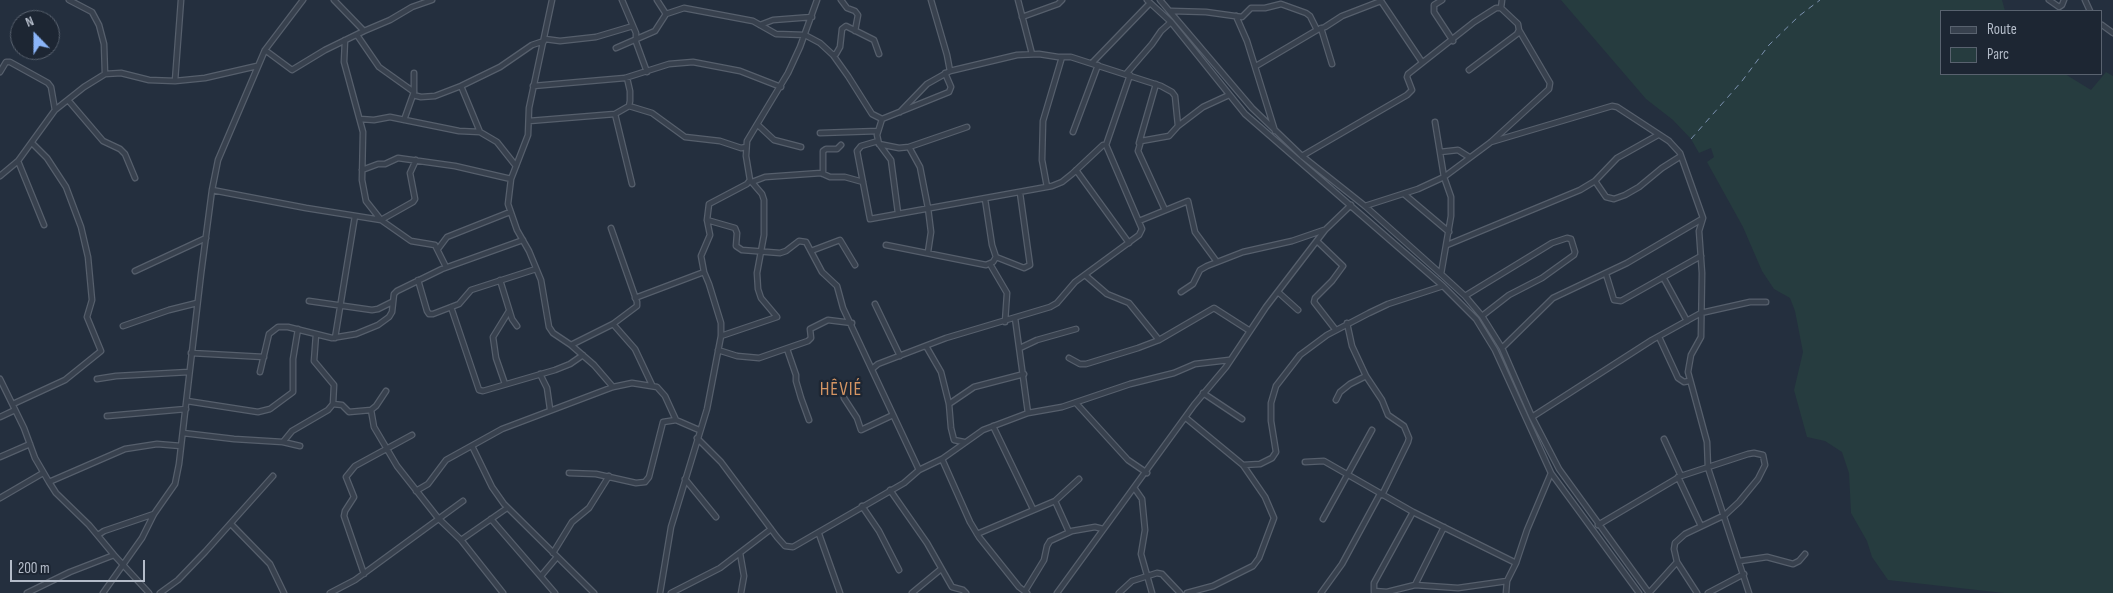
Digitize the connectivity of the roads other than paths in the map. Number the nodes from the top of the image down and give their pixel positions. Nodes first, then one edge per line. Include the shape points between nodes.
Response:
1 (69, 0) edge
2 (181, 0) edge
3 (303, 0) edge
4 (334, 0) edge
5 (432, 0) edge
6 (552, 0) edge
7 (622, 0) edge
8 (657, 0) edge
9 (817, 0) edge
10 (841, 0) edge
11 (931, 0) edge
12 (1018, 0) edge
13 (1062, 0) edge
14 (1160, 0) edge
15 (1442, 0) edge
16 (1502, 0) edge
17 (2049, 0) edge
18 (2064, 0) edge
19 (1148, 1) edge
20 (1501, 8) junction
21 (1171, 11) junction
22 (666, 14) junction
23 (1236, 16) junction
24 (812, 17) junction
25 (1022, 17) junction
26 (1171, 22) junction
27 (760, 25) junction
28 (633, 26) junction
29 (1319, 29) junction
30 (1519, 30) junction
31 (364, 31) junction
32 (855, 31) junction
33 (357, 35) junction
34 (804, 35) junction
35 (637, 39) junction
36 (346, 40) junction
37 (545, 40) junction
38 (1453, 41) junction
39 (616, 48) dead end
40 (265, 50) junction
41 (879, 54) dead end
42 (1032, 54) junction
43 (833, 55) junction
44 (1062, 57) junction
45 (1422, 62) junction
46 (1092, 63) junction
47 (1332, 64) dead end
48 (1098, 65) junction
49 (257, 66) junction
50 (1256, 66) junction
51 (1469, 70) dead end
52 (0, 72) edge
53 (647, 72) junction
54 (947, 72) junction
55 (414, 73) dead end
56 (105, 74) junction
57 (1128, 74) junction
58 (627, 78) junction
59 (175, 81) junction
60 (1156, 84) junction
61 (460, 86) junction
62 (533, 86) junction
63 (781, 87) junction
64 (413, 93) junction
65 (1229, 95) junction
66 (68, 100) junction
67 (629, 106) junction
68 (55, 110) junction
69 (900, 112) junction
70 (614, 114) junction
71 (360, 119) junction
72 (882, 119) junction
73 (404, 120) junction
74 (529, 121) junction
75 (1435, 122) dead end
76 (758, 125) junction
77 (1178, 126) junction
78 (967, 127) dead end
79 (878, 130) junction
80 (480, 132) junction
81 (1073, 132) dead end
82 (1276, 132) junction
83 (820, 133) dead end
84 (1658, 135) junction
85 (878, 142) junction
86 (1491, 142) junction
87 (1139, 143) junction
88 (32, 144) junction
89 (840, 145) dead end
90 (1106, 145) junction
91 (746, 146) junction
92 (801, 147) dead end
93 (908, 147) junction
94 (1440, 152) junction
95 (1302, 156) junction
96 (1682, 156) junction
97 (1469, 157) junction
98 (416, 160) junction
99 (18, 161) junction
100 (516, 166) junction
101 (362, 170) junction
102 (1076, 170) junction
103 (823, 174) junction
104 (0, 176) edge
105 (1444, 177) junction
106 (135, 178) dead end
107 (511, 179) junction
108 (751, 181) junction
109 (1595, 181) junction
110 (863, 182) junction
111 (632, 184) dead end
112 (1047, 187) junction
113 (212, 190) junction
114 (1020, 193) junction
115 (1404, 194) junction
116 (985, 199) junction
117 (1351, 205) junction
118 (1365, 206) junction
119 (928, 208) junction
120 (1165, 210) junction
121 (510, 212) junction
122 (898, 214) junction
123 (355, 216) junction
124 (1703, 218) junction
125 (381, 220) junction
126 (707, 220) junction
127 (1139, 221) junction
128 (44, 225) dead end
129 (611, 228) dead end
130 (1325, 230) junction
131 (1449, 232) junction
132 (206, 238) junction
133 (523, 240) junction
134 (1317, 241) junction
135 (1129, 242) junction
136 (886, 245) dead end
137 (1447, 245) junction
138 (438, 248) junction
139 (762, 250) junction
140 (811, 251) junction
141 (928, 252) junction
142 (1701, 256) junction
143 (996, 257) junction
144 (1217, 262) junction
145 (990, 264) junction
146 (855, 265) dead end
147 (446, 267) junction
148 (536, 269) junction
149 (135, 271) dead end
150 (704, 272) junction
151 (1441, 274) junction
152 (1606, 274) junction
153 (1085, 275) junction
154 (1662, 277) junction
155 (418, 280) junction
156 (500, 280) junction
157 (1443, 286) junction
158 (1181, 292) dead end
159 (1278, 292) junction
160 (1465, 296) junction
161 (635, 298) junction
162 (309, 301) dead end
163 (392, 302) junction
164 (1766, 302) dead end
165 (197, 303) junction
166 (875, 304) dead end
167 (341, 306) junction
168 (451, 307) junction
169 (1298, 310) dead end
170 (509, 311) junction
171 (1701, 313) junction
172 (1482, 316) junction
173 (1015, 318) junction
174 (1687, 321) junction
175 (1005, 322) junction
176 (852, 323) junction
177 (1347, 323) junction
178 (613, 324) junction
179 (122, 326) dead end
180 (517, 326) dead end
181 (298, 329) junction
182 (1076, 329) dead end
183 (1336, 330) junction
184 (1250, 331) junction
185 (316, 334) junction
186 (721, 336) junction
187 (1659, 337) junction
188 (335, 338) junction
189 (1159, 340) junction
190 (571, 345) junction
191 (926, 346) junction
192 (1020, 348) junction
193 (1502, 348) junction
194 (787, 349) junction
195 (718, 350) junction
196 (191, 353) junction
197 (583, 354) junction
198 (900, 356) junction
199 (264, 357) junction
200 (1070, 358) dead end
201 (1229, 360) junction
202 (872, 370) junction
203 (189, 372) junction
204 (260, 372) dead end
205 (540, 374) junction
206 (1024, 374) junction
207 (1366, 376) junction
208 (0, 379) edge
209 (97, 379) dead end
210 (1689, 381) junction
211 (505, 384) junction
212 (652, 385) junction
213 (613, 386) junction
214 (386, 391) dead end
215 (1203, 393) junction
216 (844, 398) dead end
217 (1336, 400) dead end
218 (186, 401) junction
219 (1076, 403) junction
220 (13, 404) junction
221 (333, 404) junction
222 (949, 404) junction
223 (186, 409) junction
224 (550, 409) junction
225 (15, 410) junction
226 (371, 410) junction
227 (1028, 413) junction
228 (107, 416) dead end
229 (893, 416) junction
230 (0, 417) edge
231 (1532, 417) junction
232 (1186, 418) junction
233 (1242, 419) dead end
234 (676, 420) junction
235 (809, 420) dead end
236 (993, 426) junction
237 (699, 430) junction
238 (1372, 430) dead end
239 (183, 433) junction
240 (412, 435) dead end
241 (697, 438) junction
242 (1664, 439) dead end
243 (283, 442) junction
244 (964, 442) junction
245 (30, 444) junction
246 (181, 446) junction
247 (300, 446) dead end
248 (472, 446) junction
249 (387, 449) junction
250 (0, 457) edge
251 (942, 459) junction
252 (1305, 462) dead end
253 (1243, 464) junction
254 (1708, 468) junction
255 (919, 470) junction
256 (43, 473) junction
257 (569, 473) dead end
258 (1146, 473) junction
259 (1551, 473) junction
260 (1348, 474) junction
261 (273, 476) dead end
262 (609, 476) junction
263 (1680, 477) junction
264 (685, 479) junction
265 (1079, 479) dead end
266 (49, 482) junction
267 (1135, 489) junction
268 (890, 490) junction
269 (416, 491) junction
270 (1381, 495) junction
271 (0, 498) edge
272 (463, 501) dead end
273 (1055, 501) junction
274 (862, 506) junction
275 (507, 508) junction
276 (1033, 509) junction
277 (1413, 512) junction
278 (154, 514) junction
279 (1725, 515) junction
280 (716, 517) dead end
281 (438, 518) junction
282 (491, 519) junction
283 (1323, 519) dead end
284 (231, 524) junction
285 (1598, 525) junction
286 (1701, 526) junction
287 (1444, 527) junction
288 (1104, 528) junction
289 (770, 529) junction
290 (1069, 532) junction
291 (819, 534) junction
292 (977, 534) junction
293 (98, 535) junction
294 (461, 540) junction
295 (740, 552) junction
296 (553, 553) junction
297 (1805, 554) dead end
298 (114, 556) junction
299 (557, 557) junction
300 (1740, 561) junction
301 (1676, 562) junction
302 (1516, 563) junction
303 (123, 566) junction
304 (941, 569) junction
305 (899, 570) dead end
306 (364, 574) junction
307 (1744, 574) junction
308 (540, 576) junction
309 (1146, 576) junction
310 (1507, 581) junction
311 (1415, 585) junction
312 (955, 591) edge
313 (1026, 592) edge
314 (1374, 592) edge
315 (27, 593) edge
316 (103, 593) edge
317 (149, 593) edge
318 (160, 593) edge
319 (284, 593) edge
320 (330, 593) edge
321 (503, 593) edge
322 (555, 593) edge
323 (594, 593) edge
324 (660, 593) edge
325 (671, 593) edge
326 (741, 593) edge
327 (840, 593) edge
328 (912, 593) edge
329 (966, 593) edge
330 (1057, 593) edge
331 (1119, 593) edge
332 (1152, 593) edge
333 (1180, 593) edge
334 (1187, 593) edge
335 (1321, 593) edge
336 (1506, 593) edge
337 (1639, 593) edge
338 (1649, 593) edge
339 (1697, 593) edge
340 (1708, 593) edge
341 (1749, 593) edge

1 - 56 street via 92,12 99,26 104,44
2 - 59 street
3 - 40 street
4 - 31 street
5 - 31 street
6 - 37 street
7 - 28 street
8 - 22 street
9 - 24 street
10 - 32 street via 858,15
11 - 54 street via 947,54
12 - 25 street
13 - 25 street
14 - 21 street
15 - 38 street via 1434,5 1434,12
16 - 20 street
17 - 18 street via 2059,7
19 - 26 street
19 - 46 street
20 - 30 street via 1516,22
20 - 38 street via 1474,22
21 - 23 street
21 - 82 street
22 - 27 street via 690,8
22 - 35 street via 655,31
23 - 29 street via 1244,17 1251,8 1281,4 1306,13
23 - 50 street
24 - 27 street via 773,20
24 - 34 street
25 - 42 street
26 - 57 street
26 - 65 street
27 - 34 street via 778,34
28 - 35 street
28 - 37 street via 596,37
29 - 45 street via 1342,16 1382,1
29 - 47 street
29 - 50 street
30 - 51 street
30 - 86 street via 1531,46 1550,86
31 - 33 street
32 - 41 street via 874,40
32 - 43 street via 846,26 843,28 840,47
33 - 36 street
33 - 64 street via 378,67
34 - 43 street
34 - 63 street
35 - 39 street
35 - 53 street
36 - 40 street via 292,70
36 - 71 street via 344,62
37 - 61 street
37 - 62 street
38 - 45 street
40 - 49 street
42 - 44 street
42 - 54 street
43 - 72 street via 872,114
44 - 46 street
44 - 112 street via 1043,122 1042,160
45 - 95 street via 1407,75 1411,92
46 - 48 street
48 - 57 street
48 - 81 street
49 - 59 street
49 - 113 street via 218,160
50 - 82 street
52 - 68 street via 6,62 10,62 48,83
53 - 58 street
53 - 63 street via 669,64 693,62 740,71
54 - 69 street via 927,84
54 - 69 street via 949,92
55 - 64 street
56 - 59 street via 121,73 148,80
56 - 66 street
57 - 60 street
57 - 90 street
58 - 62 street
58 - 67 street via 631,96
60 - 77 street via 1174,93
60 - 87 street
61 - 64 street via 435,96 421,97
61 - 80 street
62 - 74 street
63 - 76 street
64 - 73 street
65 - 77 street via 1203,107
65 - 117 street via 1273,140
66 - 68 street
66 - 106 street via 103,142 125,154
67 - 70 street
67 - 91 street via 652,113 685,137 720,141 740,148
68 - 88 street
69 - 72 street
70 - 74 street
70 - 111 street
71 - 73 street via 390,117
71 - 101 street via 364,143
72 - 79 street
73 - 80 street
74 - 100 street via 528,135
75 - 94 street
76 - 91 street
76 - 92 street via 774,140
77 - 87 street via 1169,136
78 - 93 street
79 - 83 street
79 - 85 street
80 - 100 street via 497,142
82 - 95 street
84 - 86 street via 1612,106
84 - 96 street via 1669,141
84 - 109 street via 1617,158
85 - 93 street via 898,148
85 - 110 street via 857,148
85 - 122 street via 891,160
86 - 97 street
87 - 120 street via 1138,151
88 - 99 street
88 - 220 street via 47,158 66,187 81,227 92,300 87,317 101,351 65,380
89 - 103 street via 837,149 823,151
90 - 102 street
90 - 127 street
91 - 108 street
93 - 119 street via 920,167
94 - 97 street via 1458,150
94 - 105 street
95 - 118 street
96 - 109 street via 1625,195 1606,197
96 - 124 street
97 - 105 street
98 - 101 street via 398,158
98 - 107 street
98 - 125 street via 410,173 415,199
99 - 104 street
99 - 128 street
100 - 107 street
101 - 125 street via 364,195
102 - 112 street via 1062,182
102 - 135 street
103 - 108 street via 765,177
103 - 110 street
105 - 115 street
105 - 131 street via 1451,197
107 - 121 street
108 - 126 street via 710,202
108 - 139 street via 764,200
109 - 137 street via 1526,214
110 - 122 street via 870,219
112 - 114 street
113 - 123 street
113 - 132 street
114 - 116 street
114 - 143 street via 1030,265 1024,268
115 - 118 street
115 - 131 street
116 - 119 street
116 - 143 street
117 - 130 street
117 - 157 street
118 - 151 street
119 - 122 street
119 - 141 street via 931,232
120 - 127 street
120 - 144 street via 1188,201 1195,232
121 - 133 street
121 - 138 street via 447,237
123 - 125 street
123 - 167 street
124 - 142 street via 1699,231
124 - 152 street
125 - 138 street via 417,244 431,244
126 - 139 street via 735,228 738,248
126 - 150 street via 710,235 701,256
127 - 135 street via 1141,232
129 - 161 street
130 - 134 street
130 - 144 street
131 - 137 street
132 - 149 street
132 - 165 street
133 - 147 street
133 - 148 street
134 - 159 street
134 - 183 street via 1343,266 1314,302
135 - 153 street
136 - 141 street
137 - 151 street
138 - 147 street
139 - 140 street via 780,253 802,240
139 - 186 street via 757,273 758,289 761,298 777,316
140 - 146 street via 840,240
140 - 176 street via 822,272 837,286 841,303
141 - 145 street
142 - 154 street
142 - 171 street
143 - 145 street
144 - 158 street via 1200,270 1193,284
145 - 175 street via 1007,293
147 - 155 street
148 - 156 street
148 - 190 street via 549,327
150 - 161 street
150 - 186 street via 721,323
151 - 160 street
152 - 154 street via 1617,301
152 - 193 street via 1553,298
153 - 173 street via 1050,307
153 - 189 street via 1108,294 1129,303
154 - 174 street
155 - 163 street via 397,291
155 - 168 street via 429,314
156 - 168 street via 471,290 463,301
156 - 170 street
157 - 177 street via 1388,304
157 - 259 street via 1476,319 1495,350
159 - 169 street
159 - 184 street
160 - 172 street
160 - 172 street via 1552,243 1571,239 1574,255 1542,278 1509,295
161 - 178 street via 637,306 634,310
162 - 167 street
163 - 167 street via 372,310
163 - 188 street via 389,317 378,325
164 - 171 street via 1750,302
165 - 179 street
165 - 196 street
166 - 198 street
167 - 188 street
168 - 211 street via 477,388 483,390
170 - 180 street
170 - 211 street via 493,338
171 - 174 street
171 - 210 street via 1701,337 1690,354
172 - 193 street
173 - 175 street
173 - 192 street
174 - 187 street
175 - 191 street
176 - 194 street via 828,320 810,328 811,338 808,341
176 - 202 street
177 - 183 street
177 - 207 street via 1352,346
178 - 190 street
178 - 212 street via 635,349
181 - 185 street
181 - 199 street via 278,327 272,330
181 - 218 street via 293,392 270,409 258,412
182 - 192 street
183 - 253 street via 1300,355 1276,386 1271,403 1271,421 1277,449 1272,458 1260,464
184 - 189 street via 1214,308
184 - 201 street
185 - 188 street
185 - 221 street via 314,361 334,386
186 - 195 street
187 - 210 street via 1678,378
187 - 231 street
189 - 200 street via 1086,364
190 - 197 street
191 - 198 street
191 - 222 street via 940,368
192 - 206 street
193 - 231 street
194 - 195 street via 752,359
194 - 235 street
195 - 237 street
196 - 199 street
196 - 203 street
197 - 205 street via 570,364
197 - 213 street
198 - 202 street via 878,364
199 - 204 street
201 - 215 street
201 - 219 street via 1195,364
202 - 229 street
203 - 209 street
203 - 218 street
205 - 211 street
205 - 224 street via 547,388
206 - 222 street via 974,387
206 - 227 street
207 - 217 street via 1350,384
207 - 270 street via 1388,415 1404,426 1408,438
208 - 220 street
210 - 254 street via 1707,442
212 - 213 street via 632,383
212 - 234 street via 662,390
213 - 224 street
214 - 226 street
215 - 232 street
215 - 233 street
216 - 229 street via 861,430
218 - 223 street
219 - 227 street
219 - 258 street via 1128,460
220 - 225 street
221 - 226 street via 342,405 349,412
221 - 243 street via 292,431
222 - 244 street via 954,440
223 - 228 street
223 - 239 street
224 - 248 street via 502,429
225 - 230 street
225 - 245 street
226 - 249 street via 374,427
227 - 236 street
229 - 255 street
231 - 285 street via 1559,469
232 - 253 street
232 - 258 street
234 - 237 street
234 - 262 street via 663,422 645,482
236 - 244 street
236 - 276 street
237 - 241 street
238 - 260 street
239 - 243 street
239 - 246 street
240 - 249 street
241 - 264 street
241 - 289 street via 721,462
242 - 263 street
243 - 247 street
244 - 251 street
245 - 250 street
245 - 256 street
246 - 266 street via 157,444 125,448
246 - 278 street via 175,484
248 - 269 street via 443,462 428,484
248 - 275 street via 492,488
249 - 269 street
249 - 306 street via 355,466 346,477 354,497 344,516
251 - 255 street
251 - 292 street
252 - 260 street via 1324,461
253 - 334 street via 1274,512 1270,533 1253,566 1213,586
254 - 263 street
254 - 279 street
254 - 279 street via 1754,453 1765,458 1765,465 1755,484
255 - 268 street
256 - 266 street
256 - 271 street
257 - 262 street
258 - 267 street
259 - 302 street
259 - 337 street
260 - 270 street
260 - 283 street
261 - 284 street
262 - 296 street via 594,501 572,522
263 - 285 street
263 - 286 street
264 - 280 street
264 - 324 street via 670,526
265 - 273 street
266 - 293 street
267 - 288 street
267 - 309 street via 1142,499 1145,530 1141,554
268 - 274 street
268 - 304 street
269 - 281 street
270 - 277 street
270 - 335 street via 1342,564
272 - 281 street
273 - 276 street
273 - 290 street
274 - 291 street
274 - 305 street
275 - 282 street
275 - 296 street
276 - 292 street
277 - 287 street
277 - 314 street via 1374,583
278 - 293 street
278 - 303 street
279 - 286 street
279 - 300 street
281 - 294 street
281 - 306 street
282 - 294 street
282 - 308 street
284 - 318 street via 178,580
284 - 319 street via 270,564
285 - 338 street
286 - 301 street via 1678,538 1674,549
287 - 302 street
287 - 311 street
288 - 290 street
288 - 330 street
289 - 291 street via 789,548
289 - 295 street
290 - 313 street via 1048,543 1044,560
291 - 327 street
292 - 313 street
293 - 298 street
294 - 321 street
295 - 325 street via 714,572
295 - 326 street via 744,576
296 - 299 street
297 - 300 street via 1793,564 1767,557
298 - 303 street
298 - 315 street
299 - 308 street
299 - 323 street
300 - 307 street
301 - 338 street
301 - 339 street
302 - 310 street
303 - 316 street
303 - 317 street
304 - 312 street
304 - 328 street
306 - 320 street
307 - 340 street
307 - 341 street
308 - 322 street
309 - 331 street via 1132,581
309 - 332 street
309 - 333 street via 1160,573
310 - 311 street via 1458,588
310 - 336 street
311 - 314 street
312 - 329 street via 964,590

